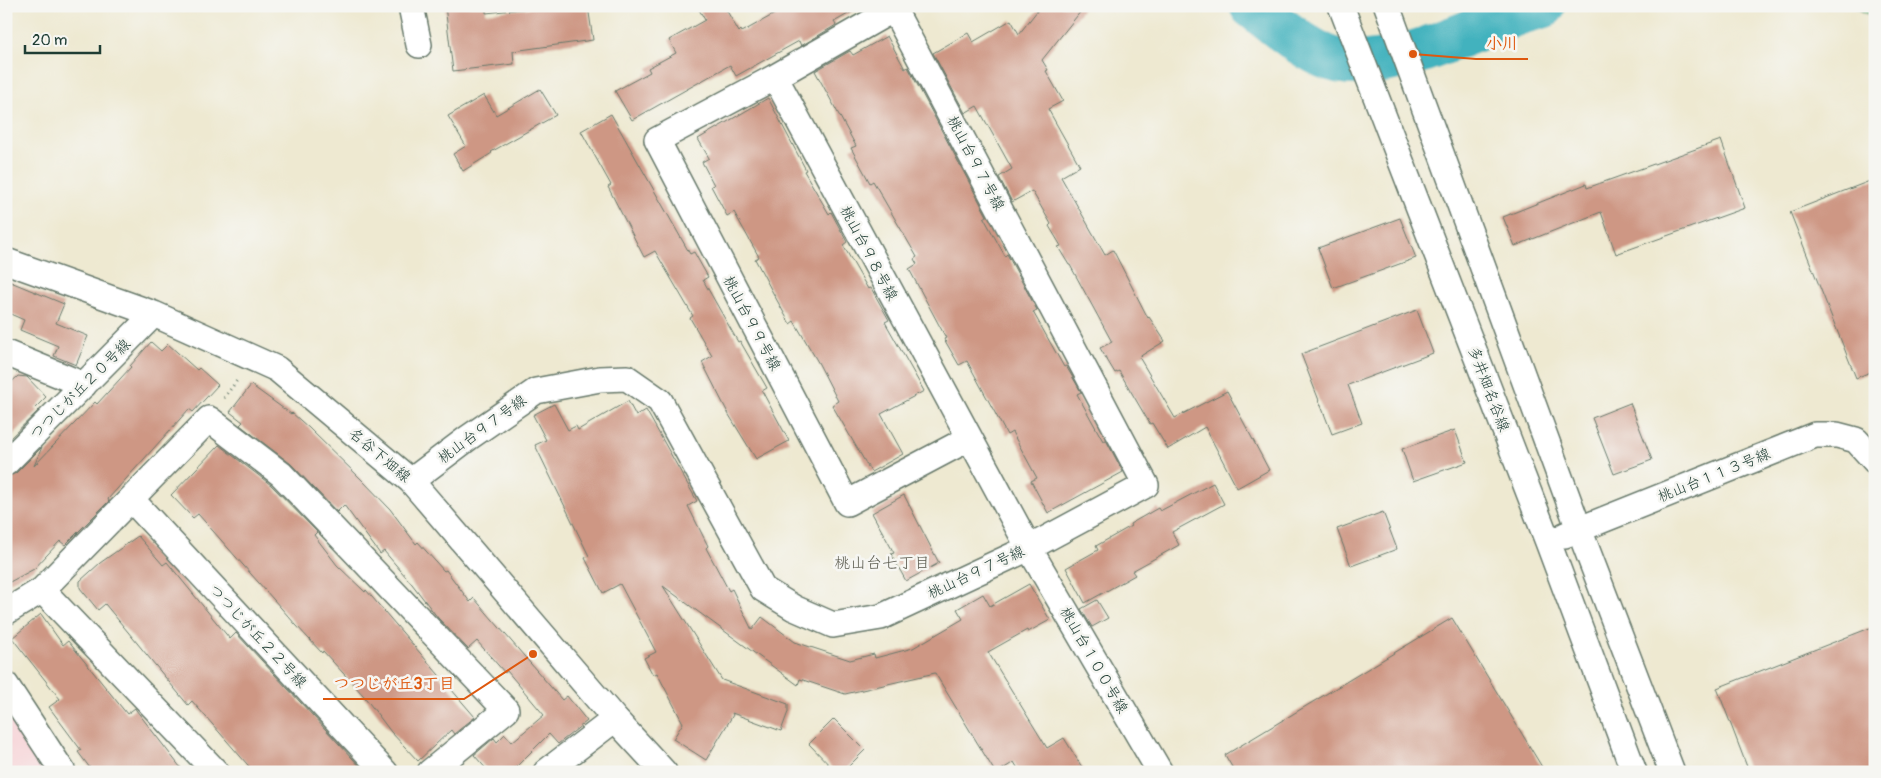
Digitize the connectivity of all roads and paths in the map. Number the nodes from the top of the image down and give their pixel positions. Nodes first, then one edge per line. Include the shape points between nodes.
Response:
1 (411, 6) edge
2 (1341, 6) edge
3 (1387, 6) edge
4 (893, 8) edge
5 (419, 45) dead end
6 (775, 77) junction
7 (6, 261) edge
8 (154, 314) junction
9 (6, 353) edge
10 (252, 358) junction
11 (84, 385) junction
12 (209, 420) junction
13 (968, 439) junction
14 (1875, 462) edge
15 (6, 463) edge
16 (411, 481) junction
17 (131, 499) junction
18 (1579, 529) junction
19 (1548, 542) junction
20 (1029, 548) junction
21 (42, 590) junction
22 (6, 612) edge
23 (6, 685) edge
24 (615, 719) junction
25 (63, 772) edge
26 (216, 772) edge
27 (385, 772) edge
28 (430, 772) edge
29 (546, 772) edge
30 (664, 772) edge
31 (1160, 772) edge
32 (1634, 772) edge
33 (1672, 772) edge

1 - 5 street
2 - 19 street, 多井畑名谷線
3 - 18 street
4 - 6 street
4 - 20 street, 桃山台９７号線 via 1146,485
6 - 13 street, 桃山台９８号線
6 - 13 street, 桃山台９９号線 via 656,140 847,503
7 - 8 street, 名谷下畑線
8 - 10 street, 名谷下畑線
8 - 11 street, つつじが丘２０号線
9 - 11 street
10 - 12 path
10 - 16 street, 名谷下畑線 via 277,369
11 - 15 street, つつじが丘２０号線
12 - 17 street
12 - 28 street via 281,474 506,710
13 - 20 street, 桃山台９８号線
14 - 18 street, 桃山台１１３号線 via 1856,440 1837,434 1815,435
16 - 20 street, 桃山台９７号線 via 536,391 600,379 627,378 660,401 764,588 794,608 833,625 881,617
16 - 24 street, 名谷下畑線
17 - 21 street
17 - 27 street, つつじが丘２２号線
18 - 19 street, 桃山台１１３号線
18 - 33 street
19 - 32 street, 多井畑名谷線
20 - 31 street, 桃山台１００号線
21 - 22 street
21 - 26 street
23 - 25 street
24 - 29 street
24 - 30 street, 名谷下畑線

